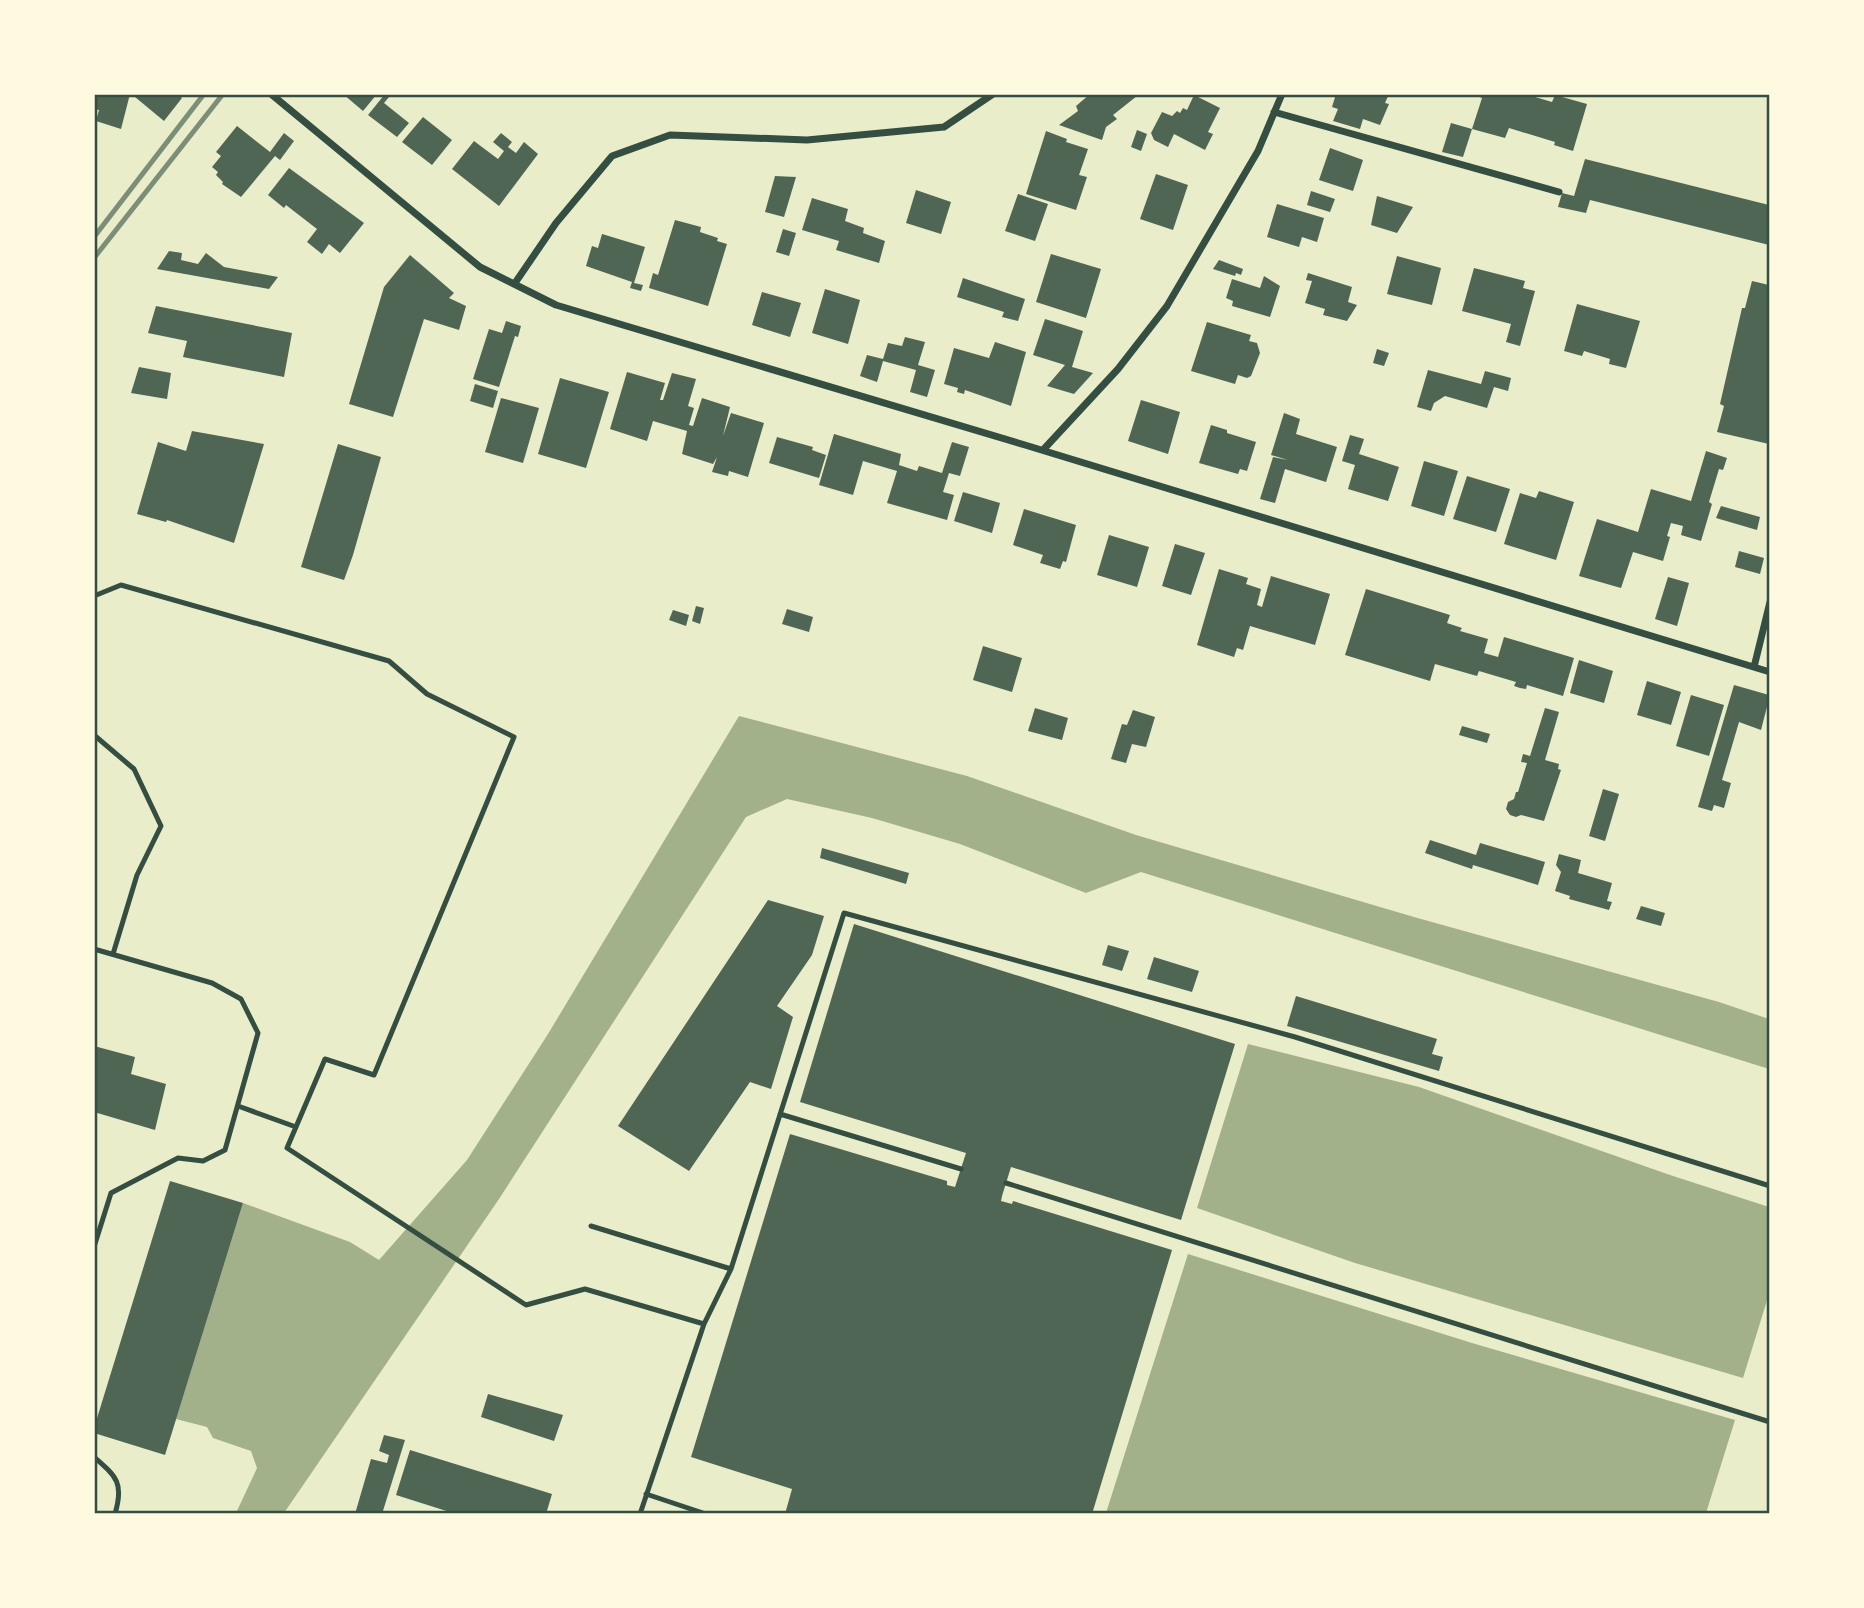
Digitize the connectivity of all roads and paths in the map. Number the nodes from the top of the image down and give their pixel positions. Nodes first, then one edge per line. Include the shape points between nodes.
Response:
1 (271, 94) edge
2 (993, 94) edge
3 (1282, 94) edge
4 (1274, 112) junction
5 (1559, 192) dead end
6 (515, 283) junction
7 (1043, 450) junction
8 (94, 596) edge
9 (1769, 602) edge
10 (1754, 667) junction
11 (1769, 672) edge
12 (94, 735) edge
13 (94, 949) edge
14 (113, 954) junction
15 (238, 1106) junction
16 (780, 1114) junction
17 (296, 1127) junction
18 (961, 1169) dead end
19 (1006, 1183) dead end
20 (1769, 1186) edge
21 (591, 1226) dead end
22 (94, 1247) edge
23 (731, 1269) junction
24 (704, 1324) junction
25 (1769, 1422) edge
26 (94, 1457) edge
27 (646, 1494) junction
28 (115, 1514) edge
29 (640, 1514) edge
30 (706, 1514) edge

1 - 6 street via 480,267
2 - 6 street via 944,127 807,140 670,135 612,156 555,223
3 - 4 street
4 - 5 street
4 - 7 street via 1258,151 1167,306 1118,369
6 - 7 street via 556,305
7 - 10 street
8 - 17 lane via 121,585 389,661 427,694 514,737 374,1075 326,1059
9 - 10 street
10 - 11 street
12 - 14 lane via 134,769 161,826 137,875
13 - 14 lane
14 - 15 lane via 212,983 241,999 258,1033
15 - 17 lane
15 - 22 lane via 225,1150 203,1161 178,1158 111,1193
16 - 18 lane
16 - 20 lane via 844,913 1295,1037
16 - 23 lane
17 - 24 lane via 287,1149 526,1305 586,1289
19 - 25 lane
21 - 23 lane
23 - 24 lane
24 - 27 lane
26 - 28 lane via 113,1474 121,1494
27 - 29 lane
27 - 30 lane

